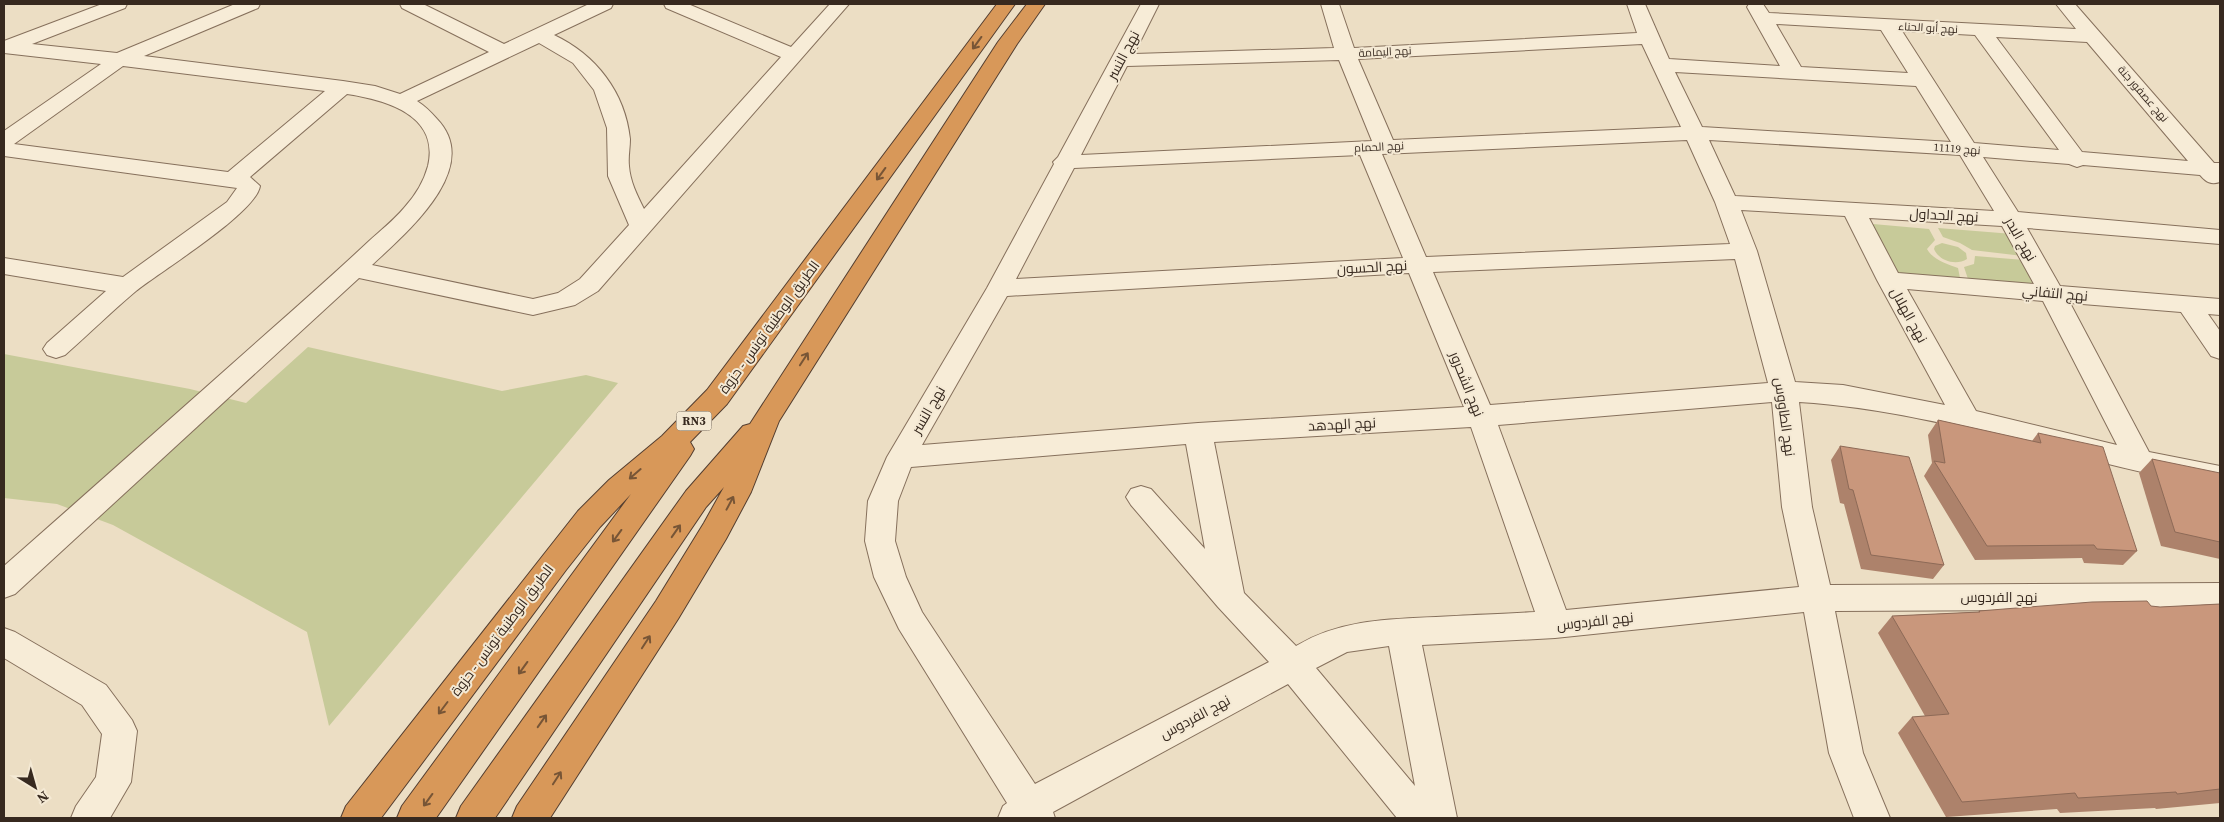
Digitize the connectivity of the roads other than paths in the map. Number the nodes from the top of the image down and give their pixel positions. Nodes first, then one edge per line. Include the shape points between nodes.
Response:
1 (118, 4) edge
2 (250, 4) edge
3 (409, 4) edge
4 (604, 4) edge
5 (673, 4) edge
6 (840, 4) edge
7 (1006, 4) edge
8 (1036, 4) edge
9 (1150, 4) edge
10 (1330, 4) edge
11 (1636, 4) edge
12 (2065, 4) edge
13 (1758, 11) edge
14 (1888, 25) junction
15 (1982, 30) junction
16 (539, 34) junction
17 (2093, 36) junction
18 (1649, 38) junction
19 (8, 51) edge
20 (503, 51) junction
21 (1346, 54) junction
22 (793, 55) junction
23 (119, 60) junction
24 (1121, 60) junction
25 (1661, 65) junction
26 (1794, 72) junction
27 (1921, 80) junction
28 (343, 87) junction
29 (401, 101) junction
30 (1694, 132) junction
31 (4, 141) edge
32 (1376, 147) junction
33 (4, 149) edge
34 (1966, 149) junction
35 (2077, 160) junction
36 (1064, 162) junction
37 (2216, 175) edge
38 (234, 179) junction
39 (1727, 202) junction
40 (1854, 210) junction
41 (2010, 219) junction
42 (642, 228) junction
43 (2220, 237) edge
44 (1745, 251) junction
45 (1419, 265) junction
46 (4, 266) edge
47 (354, 269) junction
48 (1889, 280) junction
49 (127, 286) junction
50 (999, 288) junction
51 (2052, 293) junction
52 (2188, 304) junction
53 (2220, 307) edge
54 (56, 349) dead end
55 (2220, 350) edge
56 (1784, 391) junction
57 (718, 397) junction
58 (1481, 416) junction
59 (766, 418) junction
60 (1967, 419) junction
61 (1198, 433) junction
62 (901, 457) junction
63 (2139, 461) junction
64 (2220, 477) edge
65 (1141, 497) dead end
66 (4, 585) edge
67 (2220, 596) edge
68 (1229, 598) junction
69 (1817, 598) junction
70 (1555, 625) junction
71 (1403, 632) junction
72 (4, 642) edge
73 (1293, 665) junction
74 (1027, 814) edge
75 (89, 818) edge
76 (359, 818) edge
77 (414, 818) edge
78 (474, 818) edge
79 (530, 818) edge
80 (1418, 818) edge
81 (1439, 818) edge
82 (1872, 818) edge

1 - 19 street
2 - 23 street
3 - 20 street
4 - 16 street
5 - 22 street
6 - 22 street
7 -> 57 highway, الطريق الوطنية تونس - حزوة / RN3
59 -> 8 highway via 1008,42
9 - 24 street, نهج النسر
10 - 21 street, نهج الشحرور
11 - 18 street, نهج الطاووس
12 - 17 street, نهج عصفور جنة
13 - 14 street, نهج أبو الحناء
13 - 26 street
14 - 15 street, نهج أبو الحناء
14 - 27 street, نهج البدر
15 - 17 street, نهج أبو الحناء
15 - 35 street
16 - 20 street
16 - 42 street via 570,51 602,84 619,140 618,168
17 - 37 street, نهج عصفور جنة
18 - 21 street, نهج اليمامة
18 - 25 street, نهج الطاووس
19 - 23 street
20 - 29 street
21 - 24 street, نهج اليمامة
21 - 32 street, نهج الشحرور
22 - 42 street
23 - 28 street
23 - 31 street
24 - 36 street, نهج النسر
25 - 26 street
25 - 30 street, نهج الطاووس
26 - 27 street
27 - 34 street, نهج البدر
28 - 29 street
28 - 38 street
29 - 47 street via 417,110 435,129 441,146 439,165 433,184 413,213
30 - 32 street, نهج الحمام
30 - 34 street, نهج 11119
30 - 39 street, نهج الطاووس
32 - 36 street, نهج الحمام
32 - 45 street, نهج الشحرور
33 - 38 street
34 - 35 street, نهج 11119
34 - 41 street, نهج البدر
35 - 37 street, نهج 11119
36 - 50 street, نهج النسر
38 - 49 street via 249,186 243,199
39 - 40 street, نهج الجداول
39 - 44 street, نهج الطاووس
40 - 41 street, نهج الجداول
40 - 48 street, نهج الهلال
41 - 43 street, نهج الجداول
41 - 51 street, نهج البدر
42 - 47 street via 589,285 566,299 533,308
44 - 45 street, نهج الحسون
44 - 56 street, نهج الطاووس
45 - 50 street, نهج الحسون
45 - 58 street, نهج الشحرور
46 - 49 street
47 - 66 street
48 - 51 street, نهج التفاني
48 - 60 street, نهج الهلال
49 - 54 street
50 - 62 street, نهج النسر
51 - 52 street, نهج التفاني
51 - 63 street, نهج البدر
52 - 53 street, نهج التفاني
52 - 55 street
56 - 58 street, نهج الهدهد
56 - 60 street, نهج الهدهد via 1843,395
56 - 69 street, نهج الطاووس via 1797,507
57 -> 76 highway, الطريق الوطنية تونس - حزوة / RN3 via 589,519
57 -> 77 highway
58 - 61 street, نهج الهدهد
58 - 70 street, نهج الشحرور
78 -> 59 highway via 696,499
79 -> 59 highway via 715,531
60 - 63 street, نهج الهدهد
61 - 62 street, نهج الهدهد
61 - 68 street
62 - 74 street, نهج النسر via 884,502 880,541 890,577 910,620
63 - 64 street, نهج الهدهد
65 - 68 street
67 - 69 street, نهج الفردوس
68 - 73 street
69 - 70 street, نهج الفردوس
69 - 82 street, نهج الطاووس via 1846,753
70 - 71 street, نهج الفردوس
71 - 73 street, نهج الفردوس via 1344,639
71 - 81 street
72 - 75 street via 94,695 120,731 112,782
73 - 74 street, نهج الفردوس
73 - 80 street

